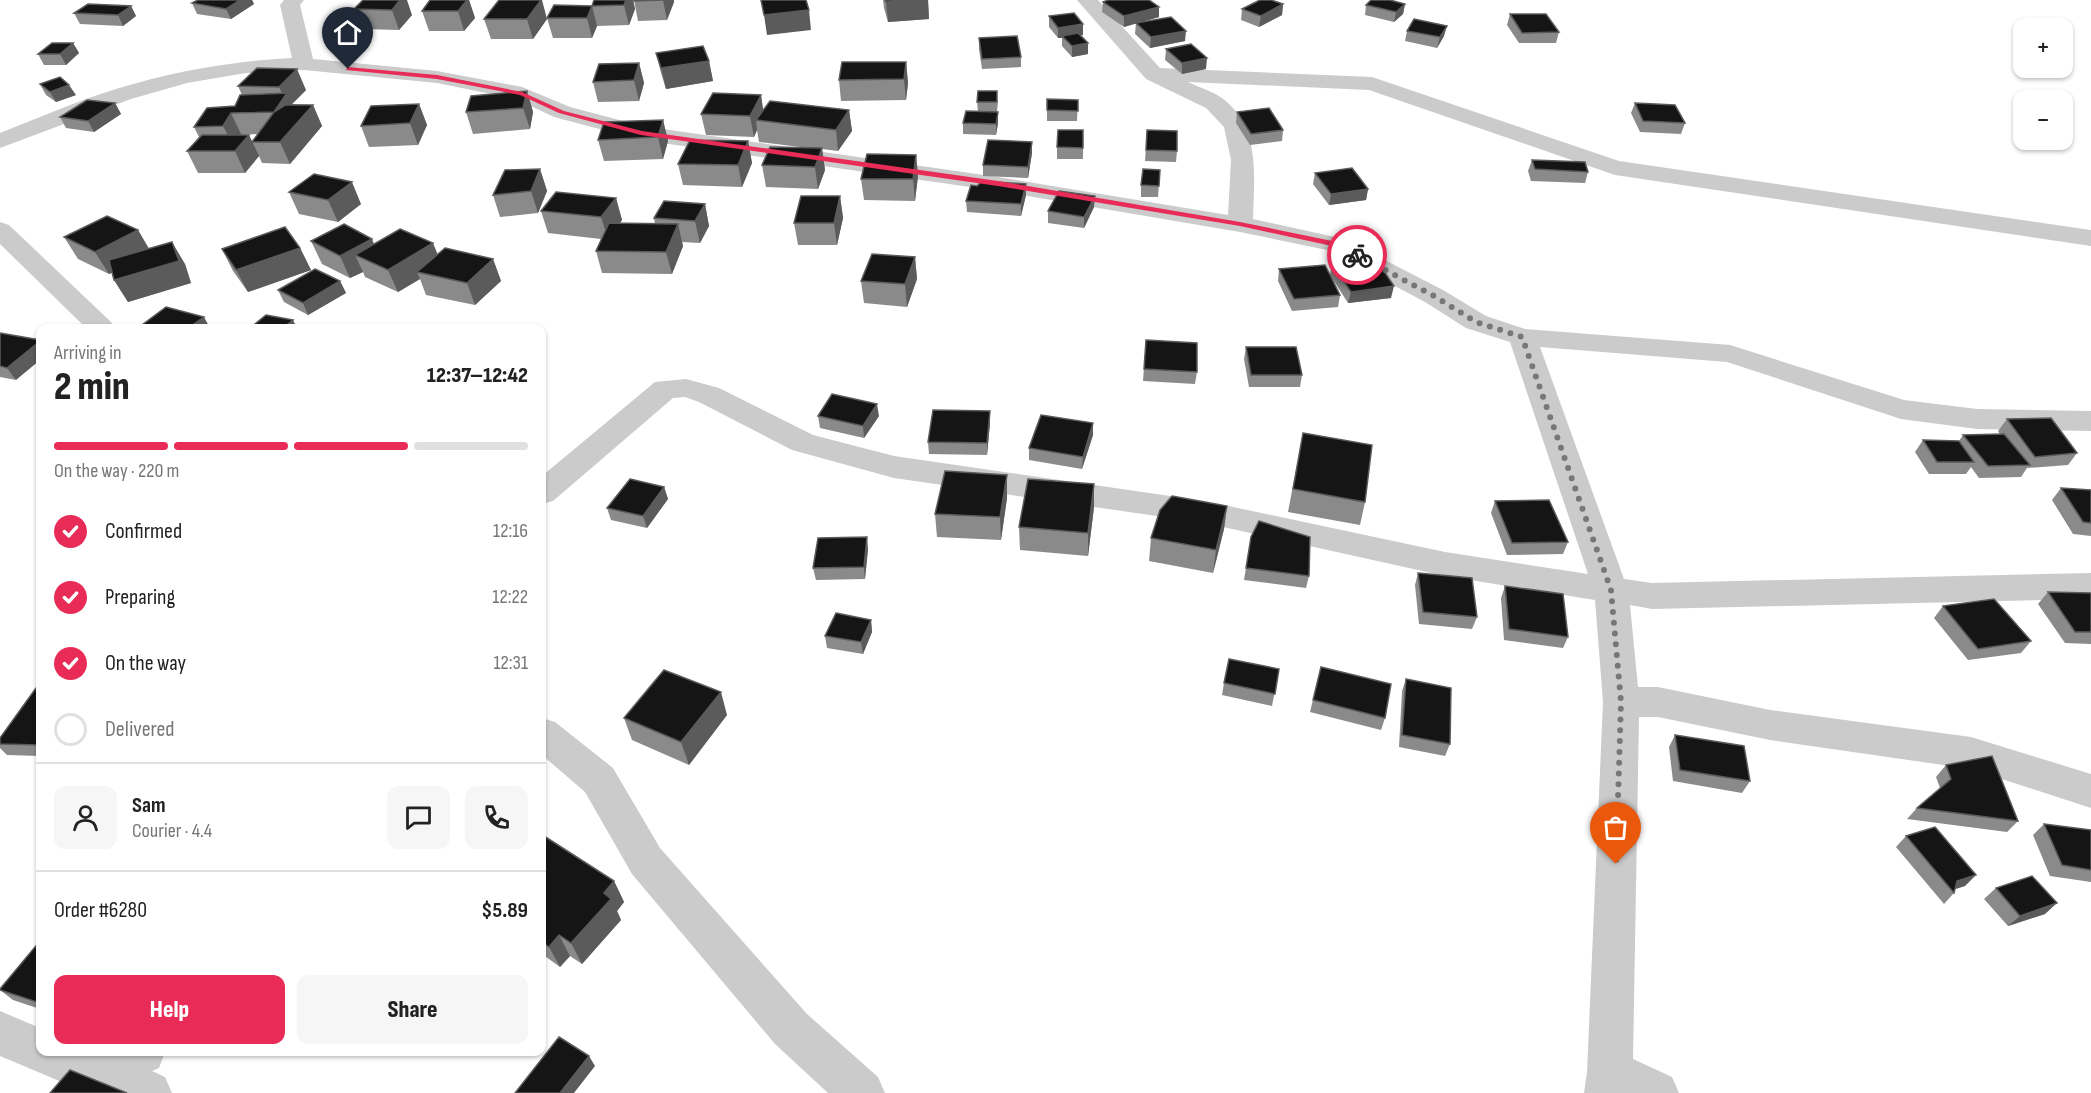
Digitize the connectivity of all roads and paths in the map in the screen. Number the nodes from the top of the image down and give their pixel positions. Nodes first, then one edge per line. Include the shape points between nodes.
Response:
1 (294, 0) edge
2 (1087, 0) edge
3 (304, 64) junction
4 (1154, 74) junction
5 (0, 141) edge
6 (1240, 224) junction
7 (0, 230) edge
8 (2091, 237) edge
9 (97, 324) edge
10 (1522, 337) junction
11 (2091, 421) edge
12 (546, 490) edge
13 (2091, 586) edge
14 (1611, 590) junction
15 (1621, 702) junction
16 (546, 736) edge
17 (2091, 791) edge
18 (0, 1034) edge
19 (36, 1054) edge
20 (40, 1056) edge
21 (121, 1056) edge
22 (60, 1067) edge
23 (1609, 1083) edge
24 (150, 1093) edge
25 (862, 1093) edge
26 (1656, 1093) edge

1 - 3 street via 290,5
2 - 4 street
3 - 5 street via 185,77 123,94
3 - 6 street via 437,77 490,87 641,133 998,184
4 - 6 street via 1214,103 1235,126 1243,160
4 - 8 street via 1372,84 1615,168
6 - 10 street via 1335,244 1476,322
7 - 9 street
10 - 11 street via 1730,354 1901,409 1977,419
10 - 14 street
12 - 14 street via 665,389 686,388 709,395 803,443 894,467 1205,512 1445,564
13 - 14 street via 1652,596
14 - 15 street
15 - 17 street via 1658,702 1770,725 1971,753
15 - 23 street
16 - 25 street via 599,780 646,861 791,1029
18 - 19 street
20 - 22 street
21 - 22 street
22 - 24 street
23 - 26 street

